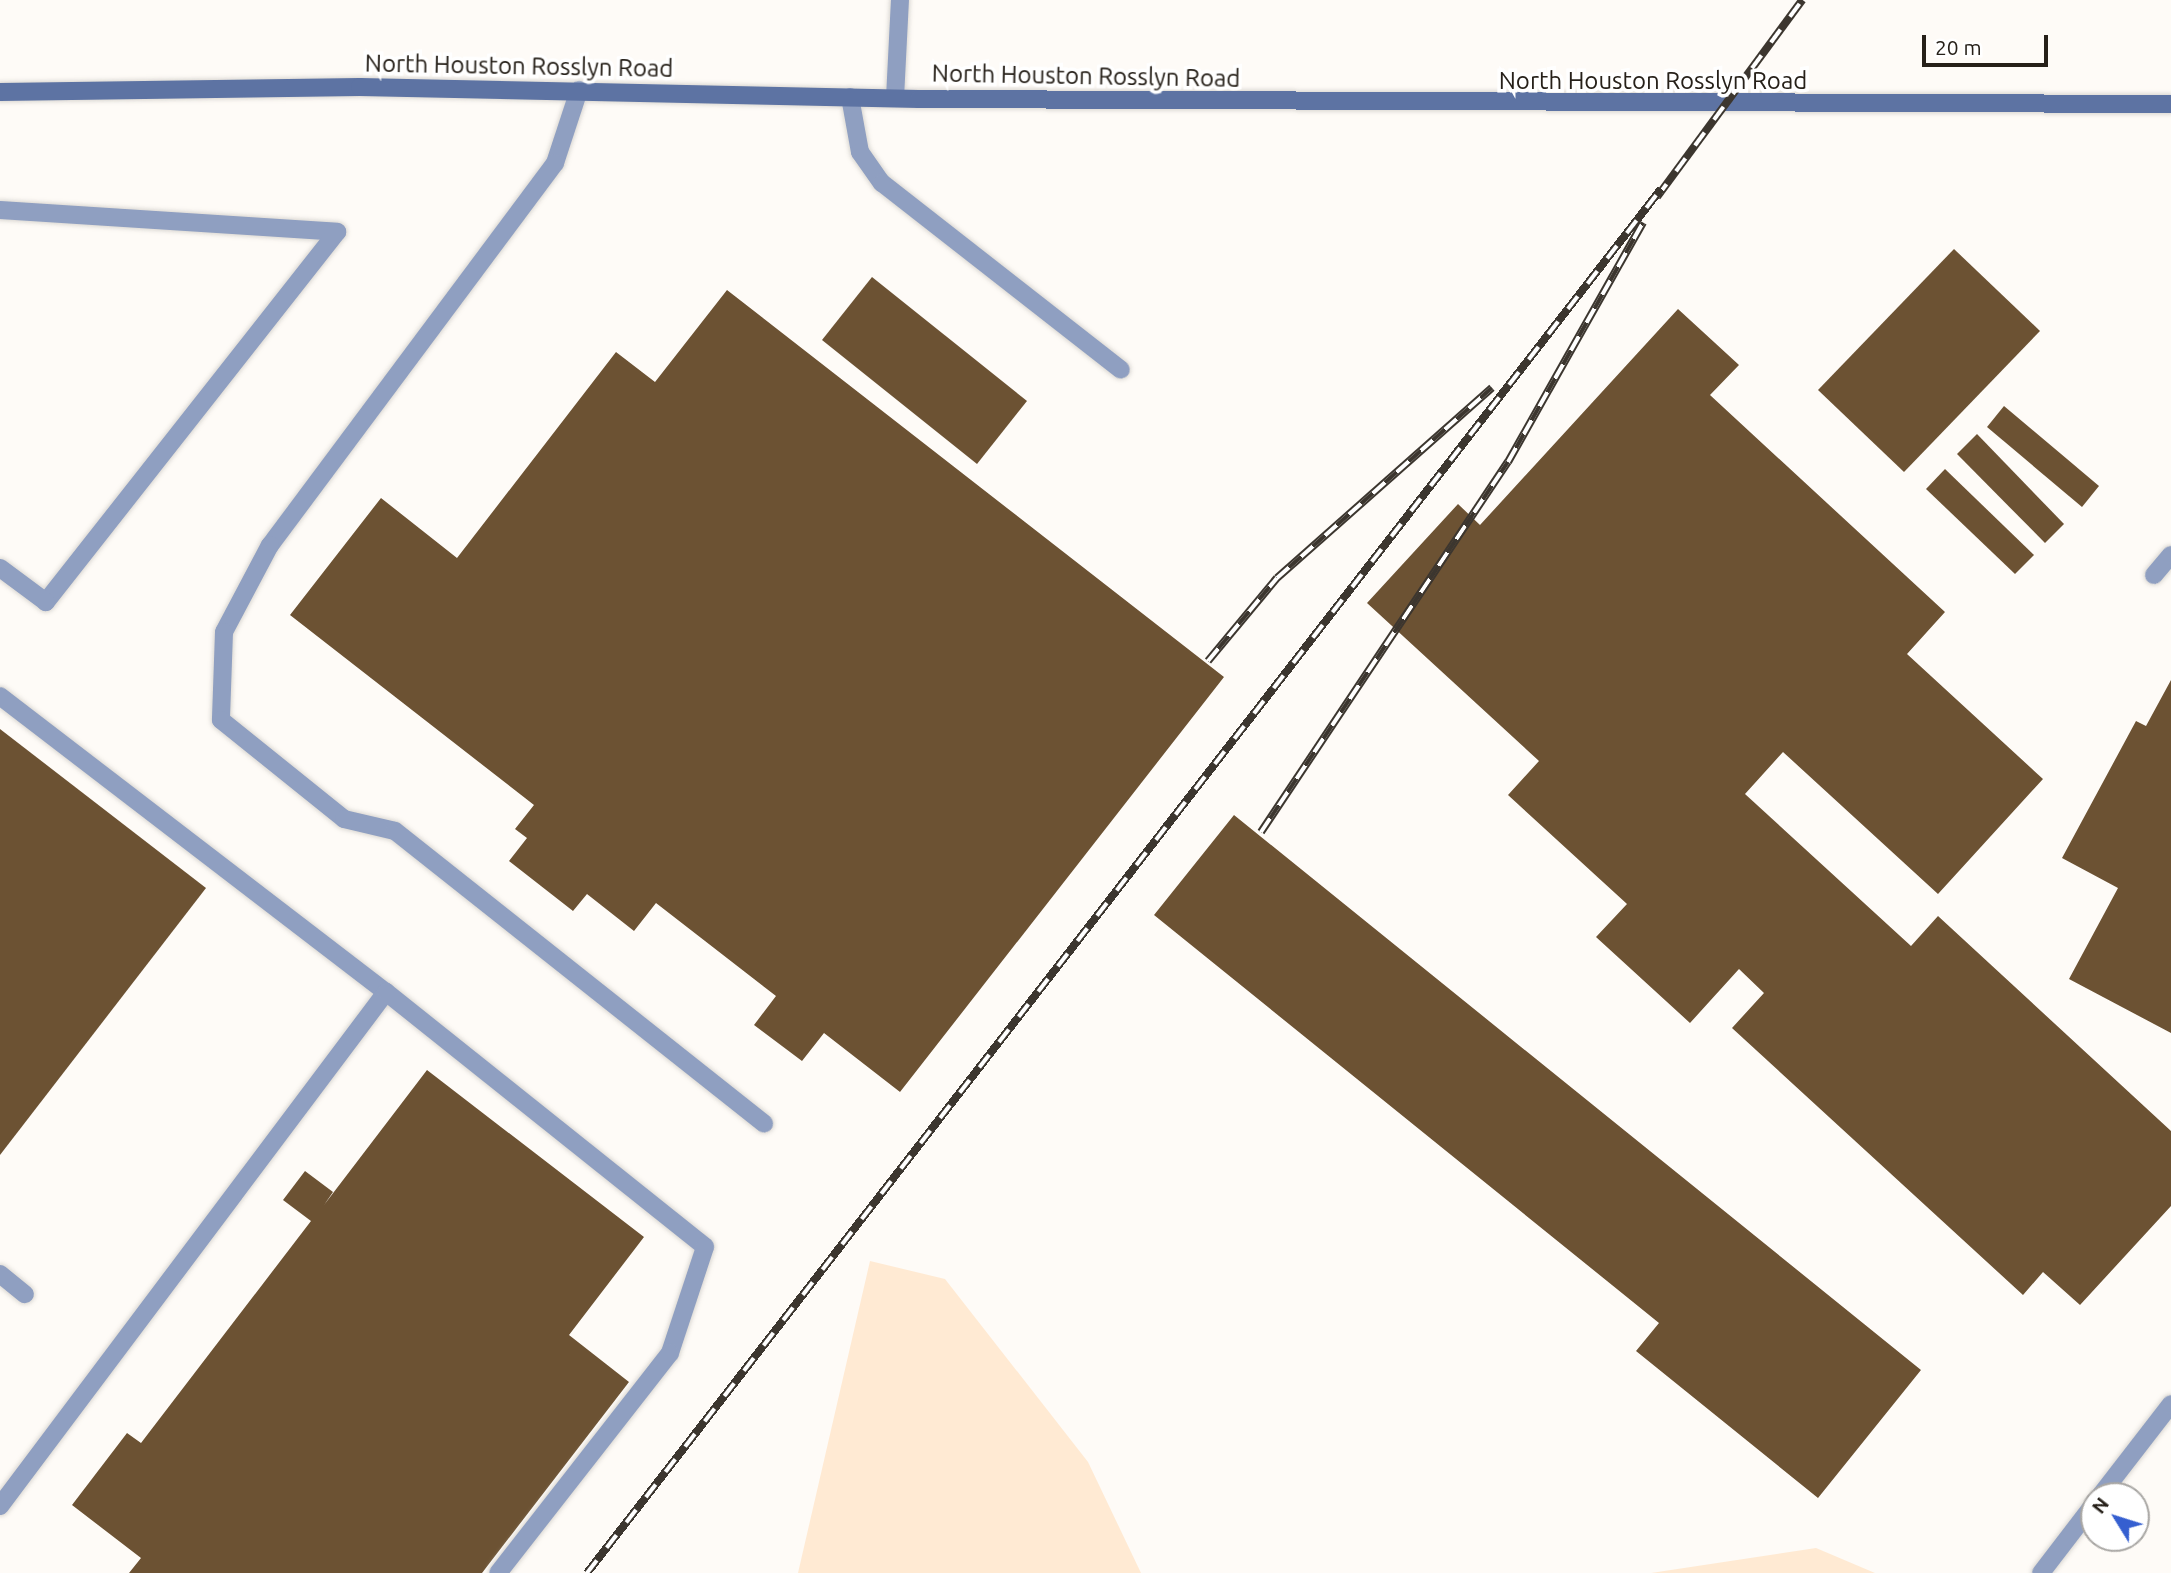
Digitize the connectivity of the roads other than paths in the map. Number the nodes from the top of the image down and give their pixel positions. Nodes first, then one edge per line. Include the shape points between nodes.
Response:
1 (900, 0) edge
2 (579, 90) junction
3 (0, 92) edge
4 (850, 97) junction
5 (895, 98) junction
6 (2171, 104) edge
7 (0, 211) edge
8 (1121, 370) dead end
9 (2171, 555) edge
10 (0, 568) edge
11 (2154, 575) dead end
12 (0, 696) edge
13 (386, 992) junction
14 (764, 1123) dead end
15 (0, 1274) edge
16 (25, 1294) dead end
17 (2171, 1404) edge
18 (2111, 1482) edge
19 (0, 1506) edge
20 (2080, 1522) edge
21 (498, 1573) edge
22 (2041, 1573) edge

1 - 5 street
2 - 3 street, North Houston Rosslyn Road
2 - 4 street, North Houston Rosslyn Road
2 - 14 street via 555,163 270,545 224,632 221,720 344,819 395,831
4 - 5 street, North Houston Rosslyn Road
4 - 8 street via 860,152 882,183
5 - 6 street, North Houston Rosslyn Road
7 - 10 street via 337,232 46,601
9 - 11 street
12 - 13 street
13 - 19 street
13 - 21 street via 705,1247 670,1353
15 - 16 street
17 - 18 street
20 - 22 street

